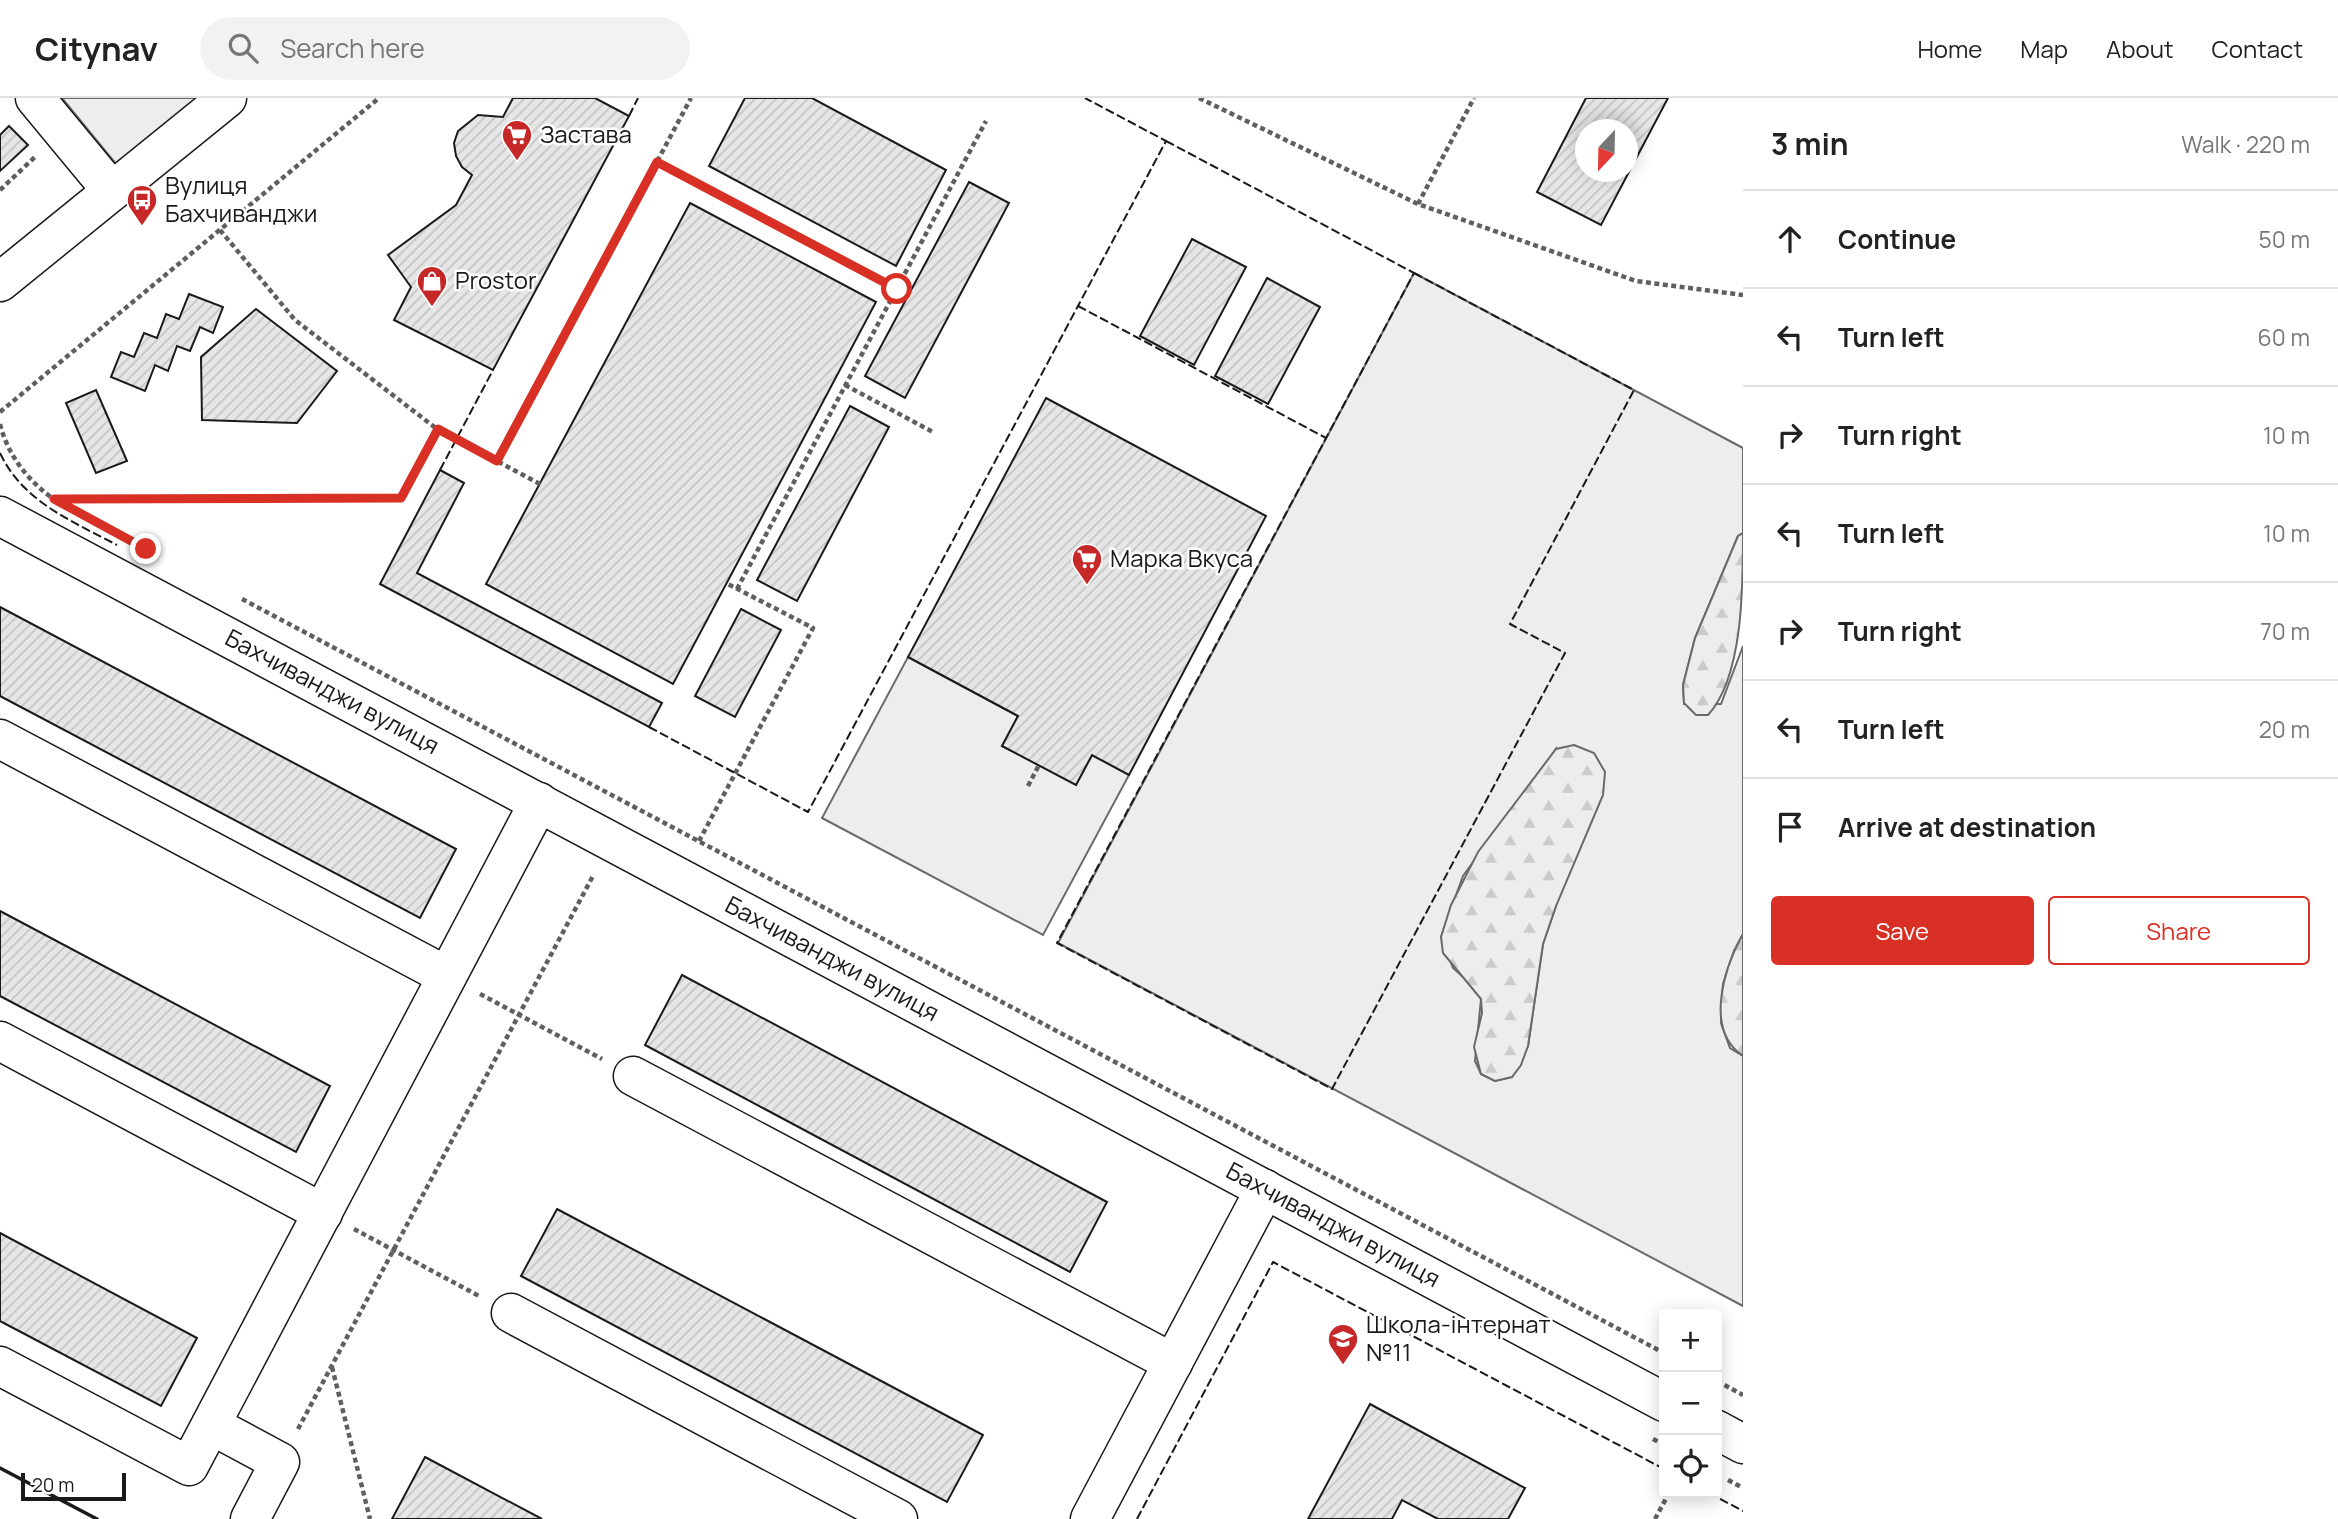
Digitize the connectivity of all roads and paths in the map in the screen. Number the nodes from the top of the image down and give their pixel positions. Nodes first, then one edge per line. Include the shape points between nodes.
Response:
1 (35, 98) edge
2 (227, 98) edge
3 (379, 98) edge
4 (691, 98) edge
5 (1199, 98) edge
6 (1474, 98) edge
7 (986, 121) dead end
8 (62, 131) junction
9 (657, 162) junction
10 (0, 190) edge
11 (112, 191) junction
12 (1418, 204) junction
13 (220, 230) junction
14 (0, 282) edge
15 (897, 289) junction
16 (1743, 295) edge
17 (845, 385) junction
18 (0, 412) edge
19 (0, 424) edge
20 (438, 429) junction
21 (933, 432) dead end
22 (497, 461) junction
23 (540, 484) dead end
24 (54, 499) junction
25 (65, 505) dead end
26 (0, 516) edge
27 (726, 583) dead end
28 (737, 589) junction
29 (231, 594) dead end
30 (0, 738) edge
31 (1039, 765) dead end
32 (1028, 786) dead end
33 (539, 802) junction
34 (699, 841) junction
35 (594, 874) dead end
36 (447, 976) junction
37 (519, 1015) junction
38 (0, 1041) edge
39 (633, 1076) joint
40 (1265, 1189) junction
41 (323, 1213) junction
42 (394, 1250) junction
43 (511, 1313) joint
44 (1659, 1350) edge
45 (1173, 1363) junction
46 (0, 1366) edge
47 (332, 1366) junction
48 (1722, 1384) edge
49 (1743, 1395) edge
50 (1659, 1399) edge
51 (211, 1425) junction
52 (1722, 1433) edge
53 (1743, 1444) edge
54 (280, 1462) junction
55 (1666, 1498) edge
56 (250, 1519) edge
57 (370, 1519) edge
58 (898, 1519) edge
59 (1090, 1519) edge
60 (1655, 1519) edge

1 - 8 street
2 - 11 street
3 - 13 path
4 - 9 path
5 - 12 path
6 - 12 path
7 - 15 path
8 - 10 path
8 - 11 street
9 - 15 path
9 - 22 path
11 - 14 street
12 - 16 path via 1636,281
13 - 18 path
13 - 20 path via 295,320
15 - 17 path
17 - 21 path
17 - 28 path
19 - 24 path via 23,470
20 - 22 path
20 - 24 path via 401,498
22 - 23 path
24 - 25 path
26 - 33 street, Бахчиванджи вулиця
27 - 28 path
28 - 34 path via 813,628
29 - 34 path
30 - 36 street
31 - 32 path
33 - 36 street
33 - 40 street, Бахчиванджи вулиця
34 - 44 path
35 - 37 path
36 - 37 path
36 - 41 street
37 - 39 path
37 - 42 path
38 - 41 street
39 - 45 street
40 - 45 street
40 - 50 street, Бахчиванджи вулиця
41 - 42 path
41 - 51 street
42 - 43 path
42 - 47 path
43 - 58 street
45 - 59 street
46 - 51 street via 190,1466
47 - 54 path
47 - 57 path
48 - 49 path
51 - 54 street
52 - 53 street
54 - 56 street
55 - 60 path

